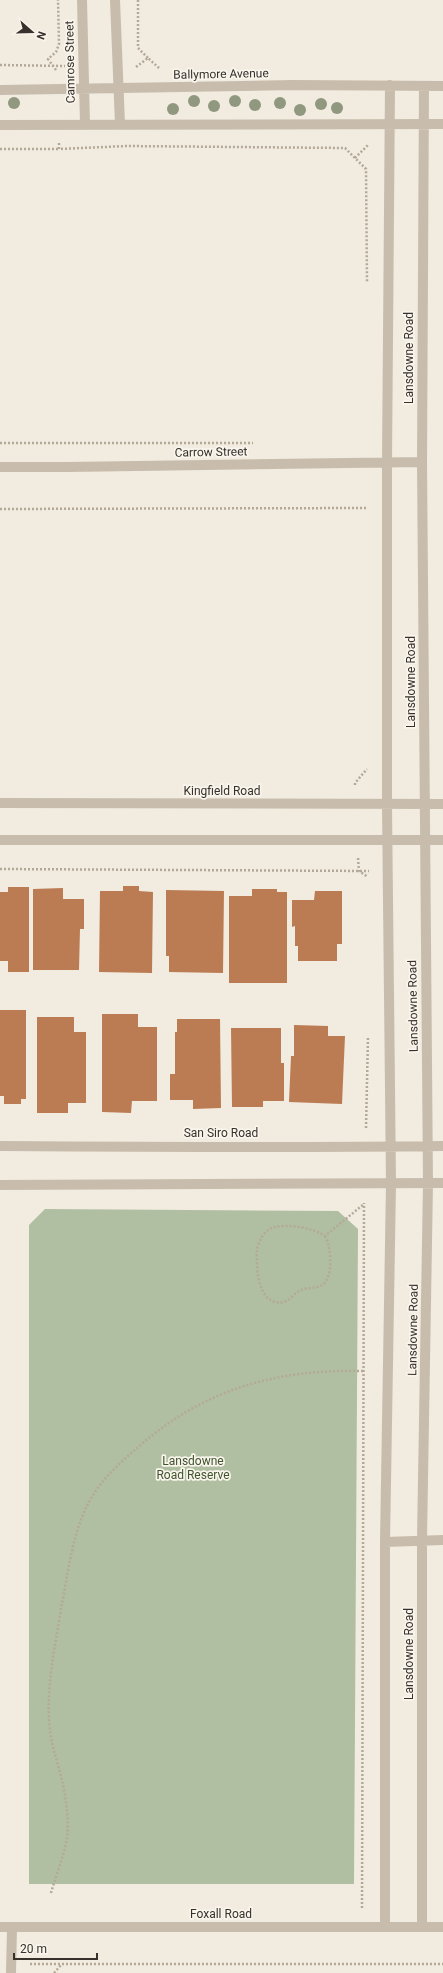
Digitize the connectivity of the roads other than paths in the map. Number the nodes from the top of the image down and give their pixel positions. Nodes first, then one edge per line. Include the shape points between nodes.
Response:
1 (82, 0) edge
2 (115, 0) edge
3 (390, 86) junction
4 (424, 86) junction
5 (443, 86) edge
6 (118, 88) junction
7 (83, 89) junction
8 (0, 90) edge
9 (85, 124) junction
10 (120, 124) junction
11 (389, 124) junction
12 (423, 124) junction
13 (443, 124) edge
14 (0, 125) edge
15 (387, 462) junction
16 (422, 462) junction
17 (0, 467) edge
18 (0, 803) edge
19 (425, 804) junction
20 (443, 804) edge
21 (387, 805) junction
22 (0, 840) edge
23 (388, 840) junction
24 (425, 840) junction
25 (443, 840) edge
26 (0, 1146) edge
27 (428, 1146) junction
28 (443, 1146) edge
29 (391, 1148) junction
30 (428, 1183) junction
31 (443, 1183) edge
32 (0, 1184) edge
33 (391, 1184) junction
34 (422, 1540) junction
35 (443, 1540) edge
36 (385, 1542) junction
37 (0, 1927) edge
38 (12, 1927) junction
39 (385, 1927) junction
40 (422, 1927) junction
41 (443, 1927) edge
42 (12, 1969) edge

1 - 7 street, Camrose Street
2 - 6 street
3 - 4 street, Ballymore Avenue
3 - 6 street, Ballymore Avenue
3 - 11 street, Lansdowne Road
4 - 5 street, Ballymore Avenue
4 - 12 street, Lansdowne Road
6 - 7 street, Ballymore Avenue
6 - 10 street
7 - 8 street, Ballymore Avenue
7 - 9 street, Camrose Street
9 - 10 street
9 - 14 street
10 - 11 street
11 - 12 street
11 - 15 street, Lansdowne Road
12 - 13 street
12 - 16 street, Lansdowne Road
15 - 16 street, Carrow Street
15 - 17 street, Carrow Street
15 - 21 street, Lansdowne Road
16 - 19 street, Lansdowne Road
18 - 21 street, Kingfield Road
19 - 20 street, Kingfield Road
19 - 21 street, Kingfield Road
19 - 24 street, Lansdowne Road
21 - 23 street, Lansdowne Road
22 - 23 street
23 - 24 street
23 - 29 street, Lansdowne Road
24 - 25 street
24 - 27 street, Lansdowne Road
26 - 29 street, San Siro Road
27 - 28 street, San Siro Road
27 - 29 street, San Siro Road
27 - 30 street, Lansdowne Road
29 - 33 street, Lansdowne Road
30 - 31 street
30 - 33 street
30 - 34 street, Lansdowne Road
32 - 33 street
33 - 36 street, Lansdowne Road
34 - 35 street
34 - 36 street
34 - 40 street, Lansdowne Road
36 - 39 street, Lansdowne Road
37 - 38 street, Foxall Road
38 - 39 street, Foxall Road
38 - 42 street
39 - 40 street, Foxall Road
40 - 41 street, Foxall Road

